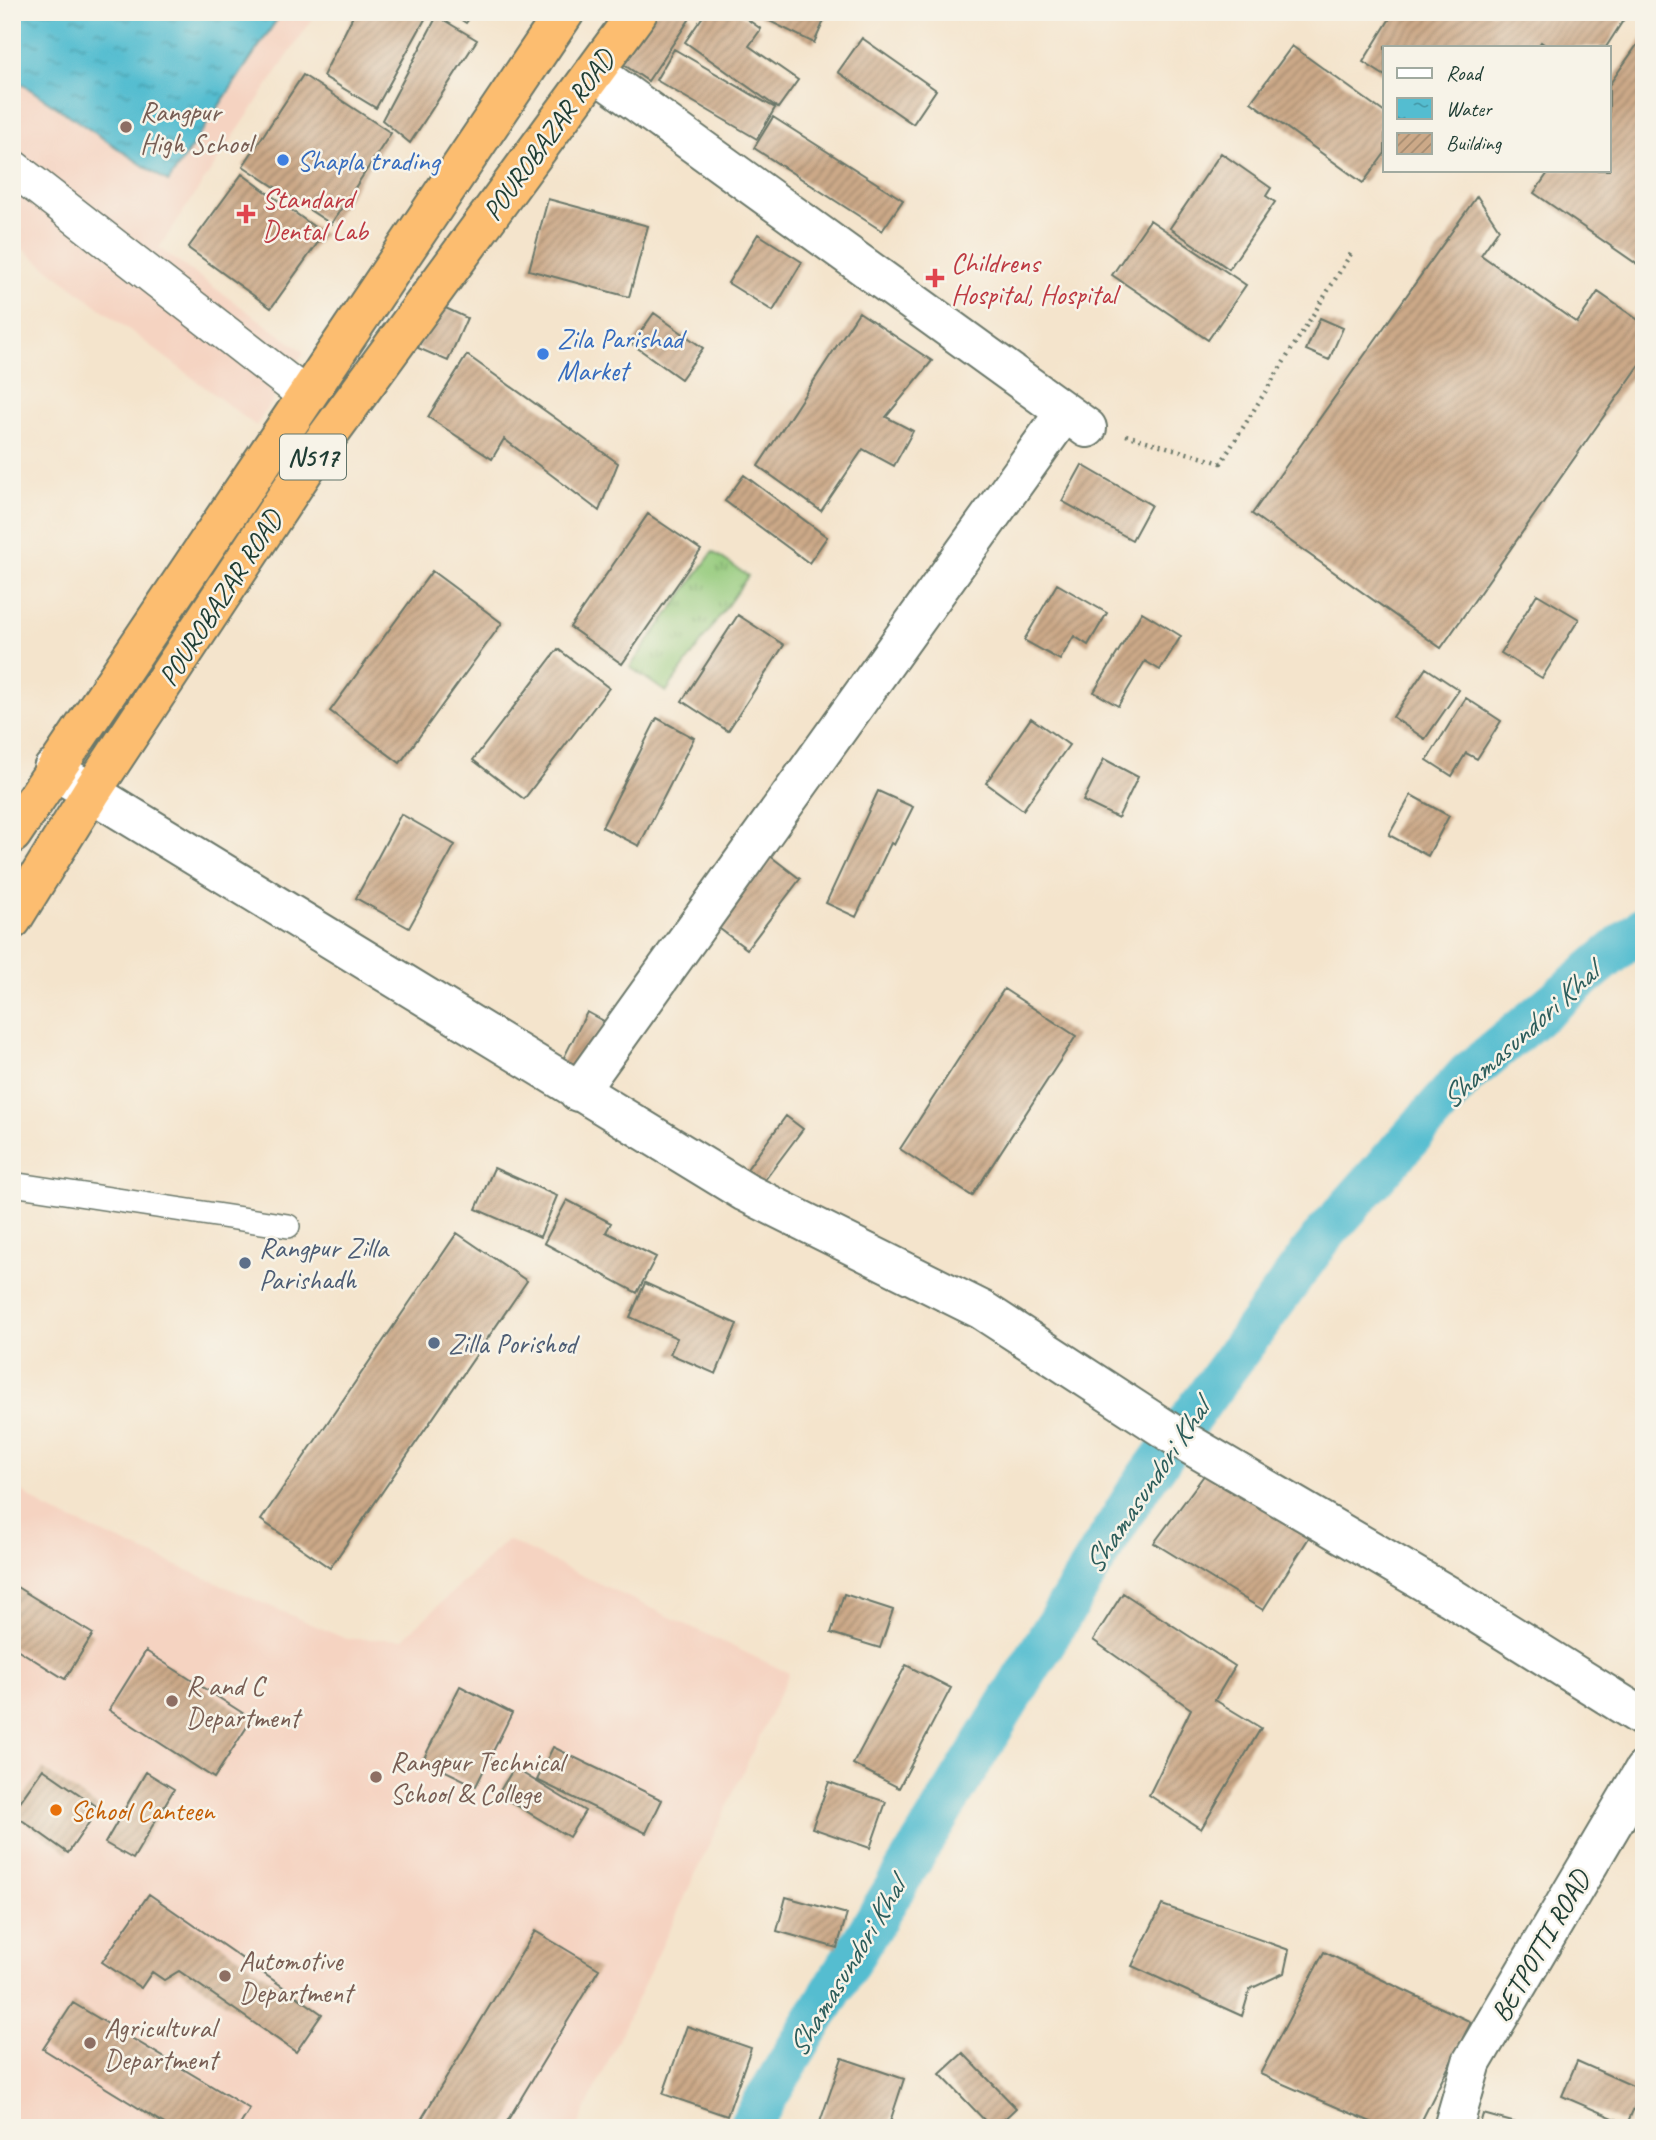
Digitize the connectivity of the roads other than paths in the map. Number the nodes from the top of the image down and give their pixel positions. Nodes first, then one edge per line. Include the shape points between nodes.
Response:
1 (565, 12) edge
2 (638, 12) edge
3 (594, 72) junction
4 (12, 167) edge
5 (304, 395) junction
6 (53, 769) junction
7 (92, 791) junction
8 (12, 834) edge
9 (12, 920) edge
10 (578, 1092) junction
11 (12, 1184) edge
12 (288, 1226) dead end
13 (1644, 1718) edge
14 (1644, 1770) edge
15 (1453, 2128) edge

1 - 5 highway, POUROBAZAR ROAD / N517
2 - 3 highway, POUROBAZAR ROAD / N517
3 - 7 highway, POUROBAZAR ROAD / N517 via 320,446
3 - 10 street via 1076,420
4 - 5 street
5 - 6 highway, POUROBAZAR ROAD / N517
6 - 7 street
6 - 8 highway, POUROBAZAR ROAD / N517
7 - 9 highway, POUROBAZAR ROAD / N517
7 - 10 street
10 - 13 street via 745,1192 982,1310 1177,1437 1449,1596
11 - 12 lane
14 - 15 street, BETPOTTI ROAD via 1472,2062

